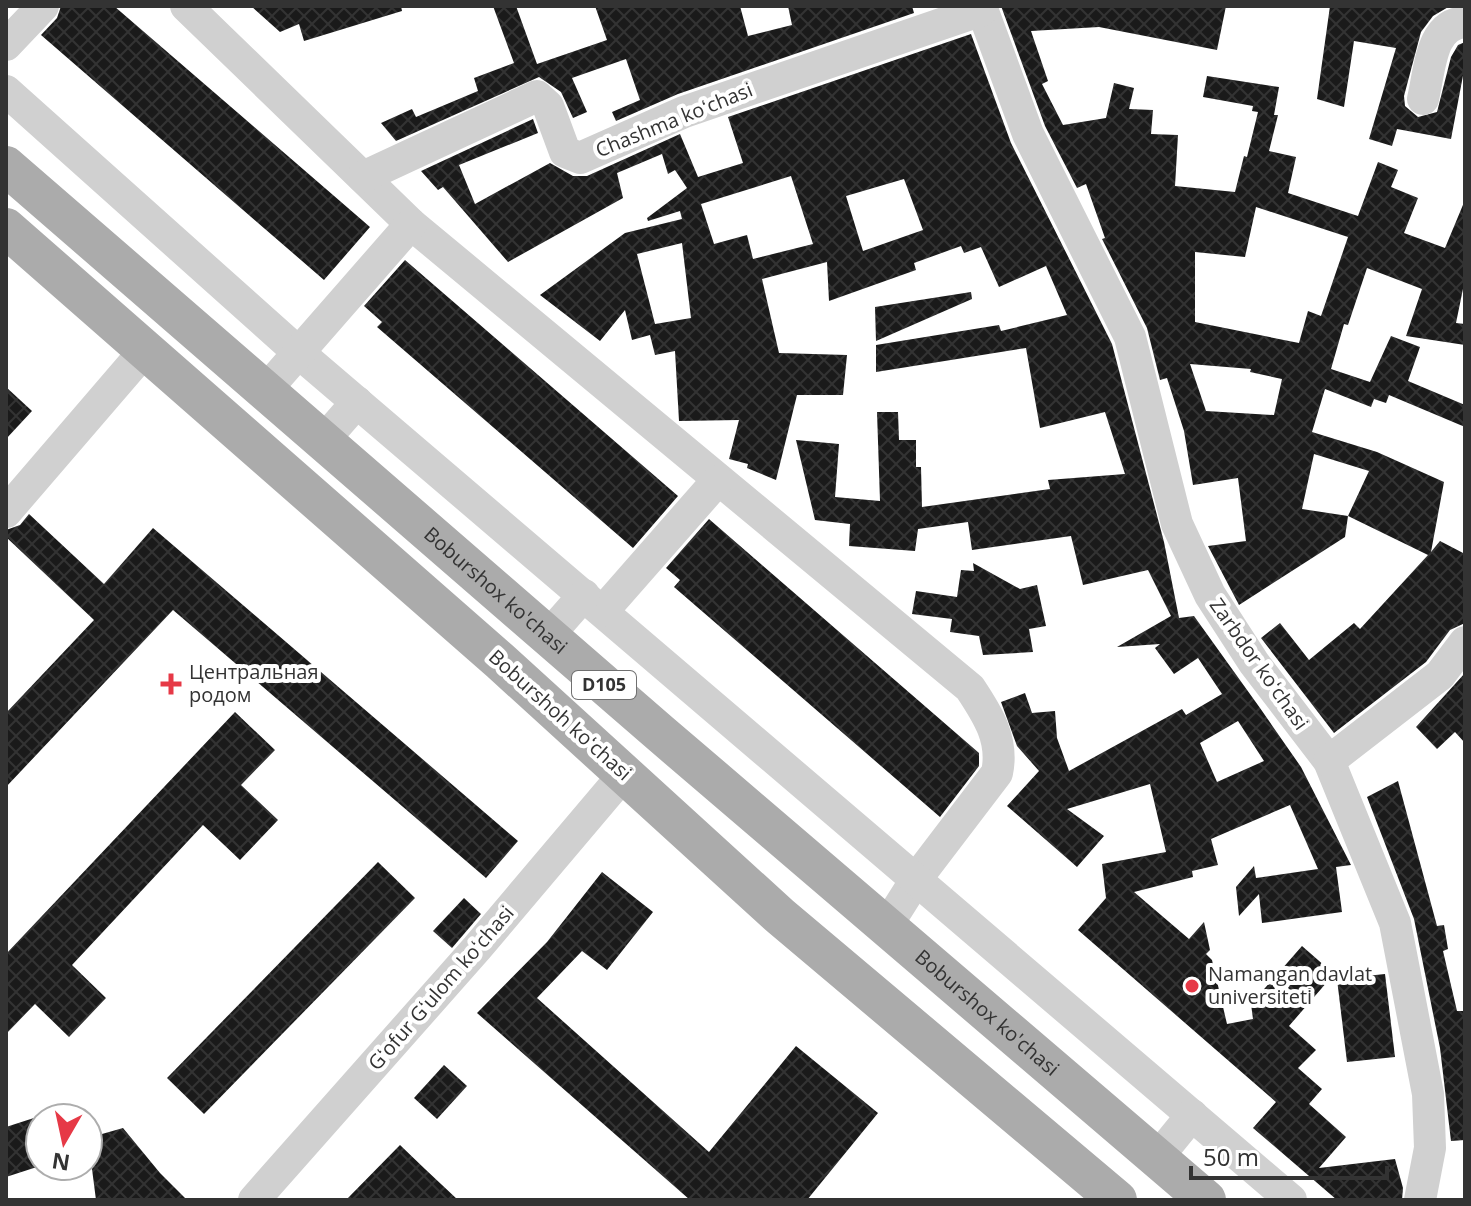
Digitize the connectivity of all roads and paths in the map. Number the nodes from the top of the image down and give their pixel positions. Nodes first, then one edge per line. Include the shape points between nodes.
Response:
1 (43, 6) edge
2 (186, 6) edge
3 (982, 8) edge
4 (1465, 22) edge
5 (6, 45) edge
6 (6, 91) edge
7 (1423, 99) dead end
8 (6, 166) edge
9 (363, 177) junction
10 (411, 224) junction
11 (6, 228) edge
12 (147, 348) junction
13 (299, 353) junction
14 (265, 391) junction
15 (357, 402) junction
16 (323, 441) junction
17 (717, 481) junction
18 (6, 512) edge
19 (594, 603) junction
20 (548, 636) junction
21 (1465, 642) edge
22 (660, 733) junction
23 (1329, 761) junction
24 (625, 773) junction
25 (917, 878) junction
26 (886, 927) junction
27 (1192, 1115) junction
28 (1157, 1158) junction
29 (254, 1200) edge
30 (1117, 1200) edge
31 (1206, 1200) edge
32 (1291, 1200) edge
33 (1420, 1200) edge

1 - 5 street
2 - 9 street
3 - 9 street, Chashma koʻchasi via 684,112 580,158 565,152 548,106 537,96
3 - 23 street, Zarbdor koʻchasi via 1028,134 1130,337 1177,524 1210,595
4 - 7 street via 1450,23 1440,32
6 - 13 street
8 - 14 main road, Boburshox ko'chasi / D105
9 - 10 street
10 - 13 street
10 - 17 street
11 - 12 main road, Boburshoh koʻchasi / D105
12 - 18 street
12 - 24 main road, Boburshoh koʻchasi / D105
13 - 14 street
13 - 15 street
14 - 16 main road, Boburshox ko'chasi / D105
15 - 16 street
15 - 19 street
16 - 20 main road, Boburshox ko'chasi / D105
17 - 19 street
17 - 25 street via 970,688 992,721 1001,756 997,773
19 - 20 street
19 - 25 street
20 - 22 main road, Boburshox ko'chasi / D105
21 - 23 street via 1440,675
22 - 24 main road
22 - 26 main road, Boburshox ko'chasi / D105
23 - 33 street, Zarbdor koʻchasi via 1395,923 1417,1028 1430,1148
24 - 29 street, Gʻofur Gʻulom koʻchasi
24 - 30 main road, Boburshoh koʻchasi / D105 via 780,916
25 - 26 street
25 - 27 street
26 - 28 main road, Boburshox ko'chasi / D105
27 - 28 street
27 - 32 street
28 - 31 main road, Boburshox ko'chasi / D105

